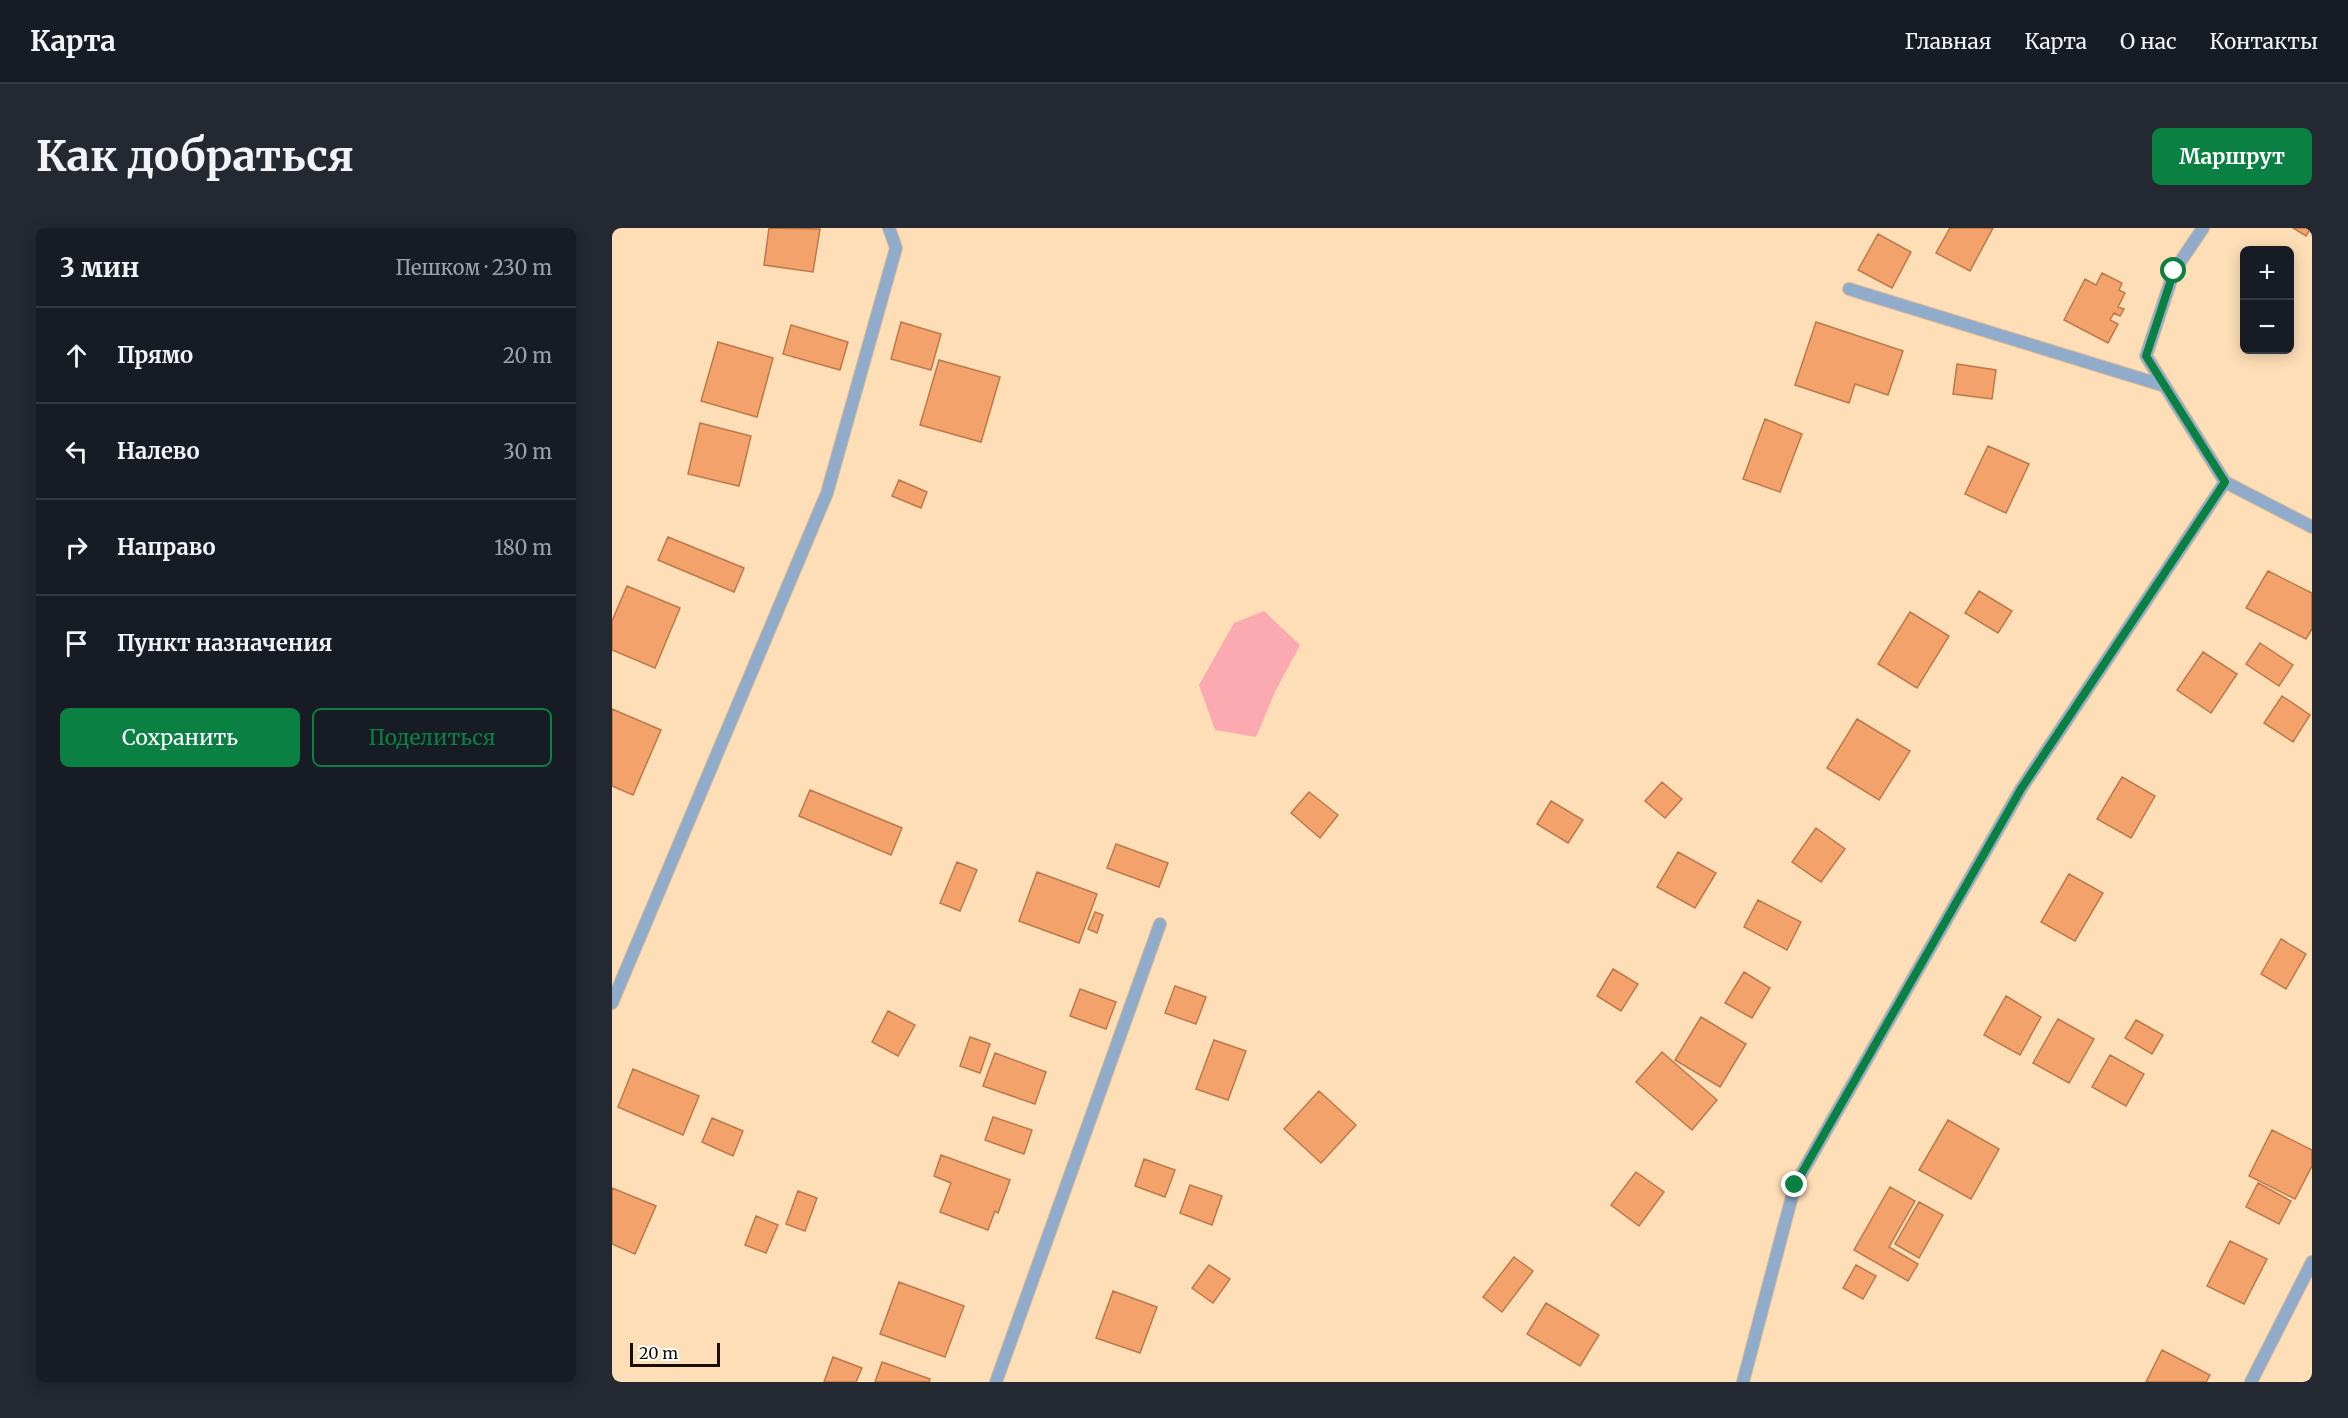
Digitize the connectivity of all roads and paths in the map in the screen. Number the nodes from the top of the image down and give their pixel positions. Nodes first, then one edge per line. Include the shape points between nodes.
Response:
1 (889, 228) edge
2 (2203, 228) edge
3 (1849, 289) dead end
4 (2165, 386) junction
5 (2225, 482) junction
6 (2312, 526) edge
7 (1160, 924) dead end
8 (612, 1003) edge
9 (2312, 1262) edge
10 (996, 1382) edge
11 (1743, 1382) edge
12 (2251, 1382) edge

1 - 8 lane via 896,248 827,493
2 - 4 lane via 2174,271 2146,356
3 - 4 lane
4 - 5 lane
5 - 6 lane
5 - 11 lane via 2021,789 1795,1185
7 - 10 lane
9 - 12 lane

